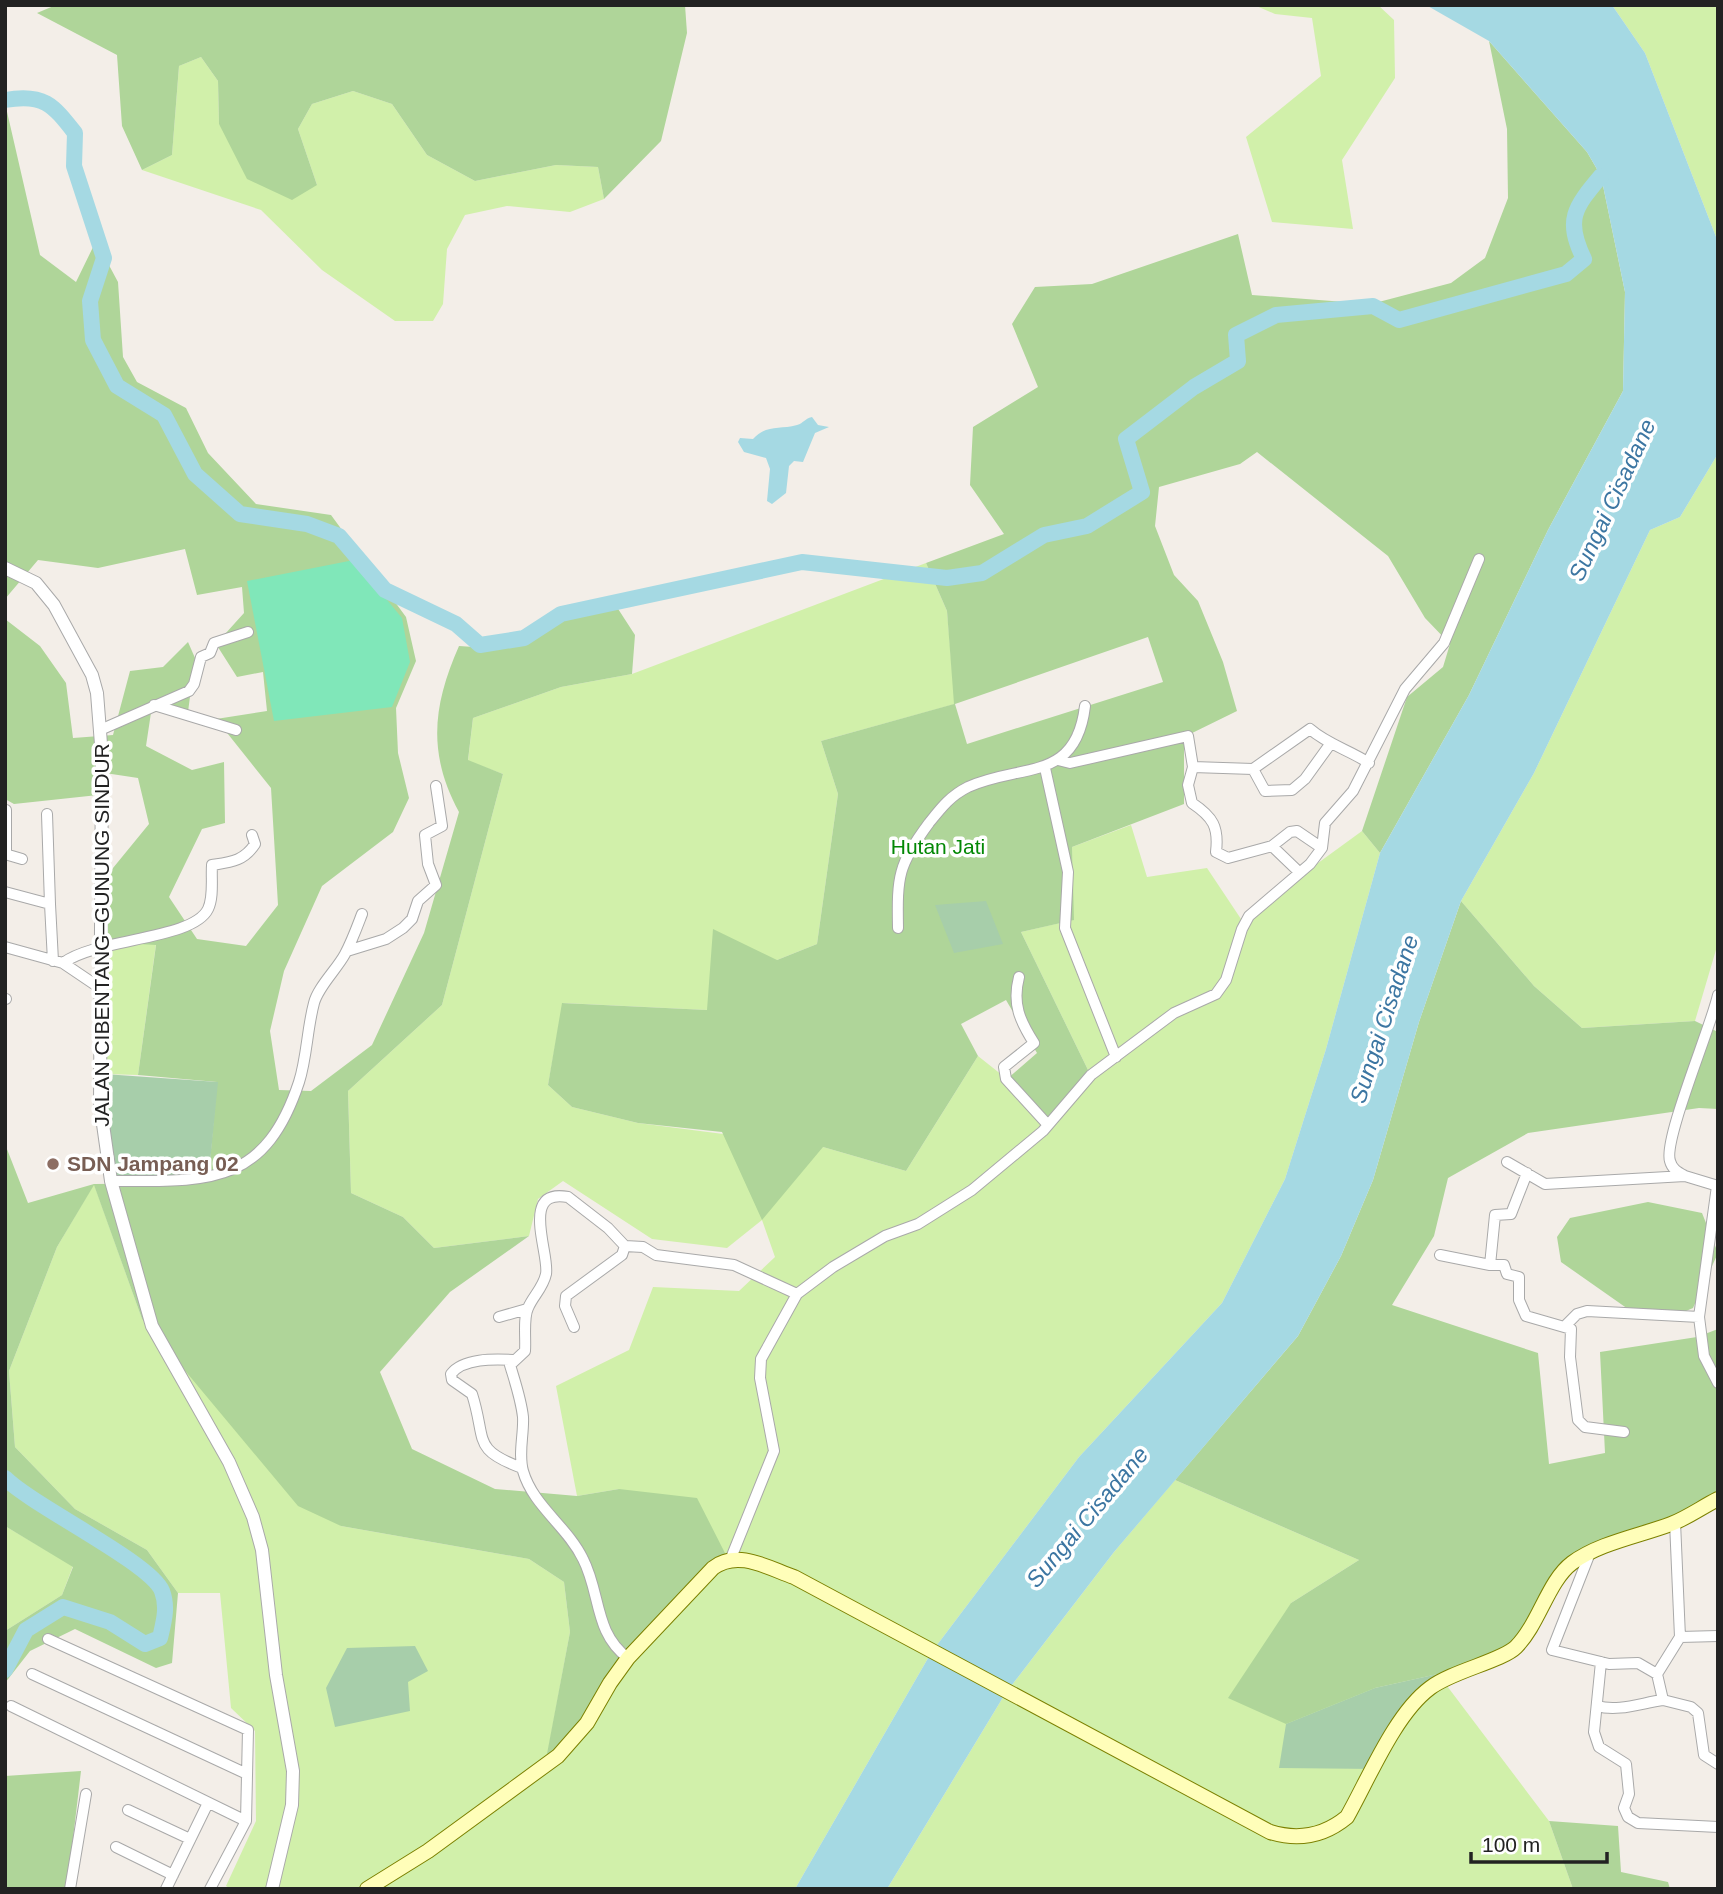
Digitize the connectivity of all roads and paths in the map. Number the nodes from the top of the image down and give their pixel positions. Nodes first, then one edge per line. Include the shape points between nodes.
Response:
1 (1479, 559) dead end
2 (5, 568) edge
3 (248, 632) dead end
4 (154, 705) junction
5 (1084, 706) dead end
6 (100, 730) junction
7 (236, 730) dead end
8 (1331, 743) junction
9 (1058, 760) junction
10 (1368, 762) junction
11 (1194, 767) junction
12 (1045, 768) junction
13 (1254, 769) junction
14 (436, 786) dead end
15 (6, 810) edge
16 (47, 814) dead end
17 (252, 835) dead end
18 (1272, 846) junction
19 (1322, 848) junction
20 (6, 854) edge
21 (22, 859) dead end
22 (1299, 872) junction
23 (5, 892) edge
24 (50, 904) junction
25 (362, 914) dead end
26 (898, 928) dead end
27 (101, 946) junction
28 (5, 947) edge
29 (347, 951) junction
30 (58, 962) junction
31 (1019, 977) dead end
32 (100, 988) junction
33 (1718, 996) edge
34 (1116, 1058) junction
35 (1048, 1125) junction
36 (1507, 1162) dead end
37 (1527, 1173) junction
38 (1685, 1176) junction
39 (111, 1181) junction
40 (1718, 1186) edge
41 (625, 1246) junction
42 (1440, 1255) dead end
43 (1490, 1265) junction
44 (797, 1294) junction
45 (527, 1309) junction
46 (499, 1317) dead end
47 (1699, 1317) junction
48 (1566, 1325) junction
49 (574, 1326) dead end
50 (513, 1360) junction
51 (1718, 1383) edge
52 (1624, 1432) dead end
53 (522, 1468) junction
54 (1718, 1499) edge
55 (1675, 1522) junction
56 (1590, 1553) junction
57 (731, 1558) junction
58 (1718, 1636) edge
59 (1680, 1637) junction
60 (48, 1639) dead end
61 (628, 1658) junction
62 (1601, 1662) junction
63 (32, 1674) dead end
64 (1657, 1674) junction
65 (1663, 1700) junction
66 (11, 1706) dead end
67 (1597, 1706) junction
68 (1718, 1764) edge
69 (247, 1774) junction
70 (86, 1794) dead end
71 (208, 1803) junction
72 (128, 1810) dead end
73 (246, 1821) junction
74 (1718, 1826) edge
75 (190, 1839) junction
76 (116, 1847) dead end
77 (173, 1875) junction
78 (70, 1889) edge
79 (166, 1889) edge
80 (211, 1889) edge
81 (272, 1889) edge
82 (367, 1889) edge

1 - 10 street via 1444,643 1405,689
2 - 6 street, JALAN CIBENTANG–GUNUNG SINDUR via 36,583 54,605 92,675
3 - 4 street via 214,643 210,653 201,657 189,691
4 - 6 street
4 - 7 street
5 - 9 street via 1077,738
6 - 27 street, JALAN CIBENTANG–GUNUNG SINDUR
8 - 10 street
8 - 13 street via 1310,729
8 - 13 street via 1292,790 1265,791
9 - 11 street via 1070,763 1188,736
9 - 12 street
10 - 19 street via 1353,791 1325,823
11 - 13 street
11 - 18 street via 1188,785 1192,803 1210,815 1218,832 1216,852 1227,858
12 - 26 street via 970,786 948,798 905,855 897,891
12 - 34 street via 1068,872 1066,928
14 - 29 street via 442,826 425,835 436,885 418,901 403,928 386,939
15 - 20 street
16 - 24 street
17 - 27 street via 255,844 248,855 212,865 210,902 199,919 170,931
18 - 19 street via 1297,831
18 - 22 street
19 - 22 street
20 - 21 street
22 - 34 street via 1249,916 1226,980 1216,994 1174,1013
23 - 24 street
24 - 30 street
25 - 29 street
27 - 30 street
27 - 32 street, JALAN CIBENTANG–GUNUNG SINDUR
28 - 30 street
29 - 39 street via 314,999 300,1081 283,1119 258,1152 229,1173 206,1180
30 - 32 street
31 - 35 street via 1015,993 1018,1018 1034,1043 1004,1067 1006,1079
32 - 39 street, JALAN CIBENTANG–GUNUNG SINDUR via 100,1109
33 - 38 street via 1670,1139 1669,1160 1674,1170
34 - 35 street via 1091,1075
35 - 44 street via 972,1190 918,1224 885,1236
36 - 37 street
37 - 38 street via 1545,1184
37 - 43 street via 1511,1214 1495,1215
38 - 40 street
39 - 81 street, JALAN CIBENTANG–GUNUNG SINDUR via 152,1326 229,1462 262,1550 293,1772 292,1805
40 - 47 street
41 - 44 street via 643,1247 656,1255 734,1265
41 - 45 street via 568,1197 553,1198 541,1209 538,1230 546,1274
41 - 49 street via 622,1255 566,1296 565,1306
42 - 43 street
43 - 48 street via 1504,1265 1507,1274 1519,1277 1518,1300 1526,1316
44 - 57 street via 761,1359 760,1378 774,1451
45 - 46 street
45 - 50 street via 525,1351
47 - 48 street via 1587,1311
47 - 51 street via 1704,1356
48 - 52 street via 1572,1334 1570,1357 1578,1420 1585,1427
50 - 53 street via 510,1365 523,1419
50 - 53 street via 469,1363 451,1374 452,1380 472,1394 487,1452
53 - 61 street via 532,1493 584,1559 605,1631 613,1647
54 - 55 main road
55 - 56 main road
55 - 59 street
56 - 57 main road via 1564,1571 1514,1649 1429,1688 1403,1719 1347,1817 1322,1833 1287,1838 794,1577
56 - 62 street via 1552,1650
57 - 61 main road via 713,1568
58 - 59 street
59 - 64 street
60 - 69 street via 248,1730
61 - 82 main road via 587,1723 558,1756 428,1851
62 - 64 street via 1638,1663
62 - 67 street
63 - 69 street
64 - 65 street
65 - 67 street via 1613,1710
65 - 68 street via 1698,1713 1704,1755
66 - 71 street
67 - 74 street via 1594,1732 1599,1747 1626,1764 1628,1817 1638,1824
69 - 73 street
70 - 78 street
71 - 73 street
71 - 75 street
72 - 75 street
73 - 80 street
75 - 77 street
76 - 77 street
77 - 79 street

